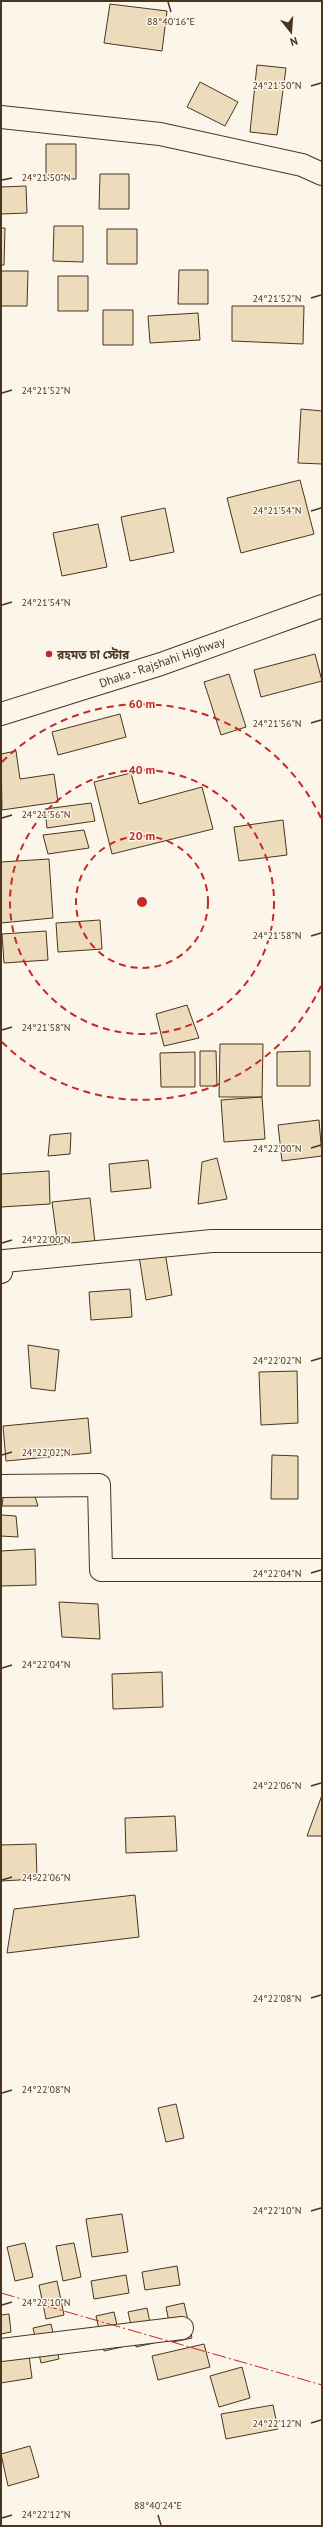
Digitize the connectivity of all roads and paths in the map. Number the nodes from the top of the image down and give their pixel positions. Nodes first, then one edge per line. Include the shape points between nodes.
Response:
1 (1, 117) edge
2 (322, 174) edge
3 (322, 606) edge
4 (1, 714) edge
5 (322, 1242) edge
6 (1, 1272) edge
7 (1, 1486) edge
8 (322, 1570) edge
9 (182, 2328) dead end
10 (1, 2350) edge

1 - 2 main road via 160,134 302,165
3 - 4 main road, Dhaka - Rajshahi Highway via 161,664
5 - 6 main road via 212,1241 4,1261
7 - 8 main road via 98,1485 101,1570
9 - 10 main road

